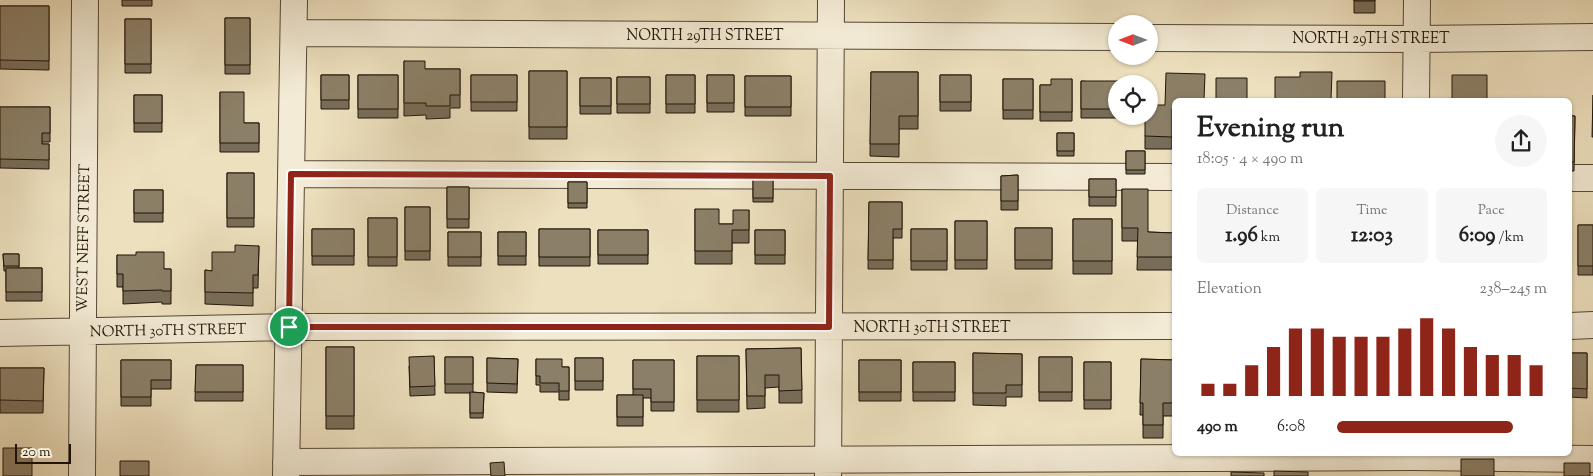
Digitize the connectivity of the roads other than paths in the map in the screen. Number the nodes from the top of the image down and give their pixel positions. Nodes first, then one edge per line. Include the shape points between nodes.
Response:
1 (86, 0) edge
2 (294, 0) edge
3 (831, 0) edge
4 (1417, 0) edge
5 (294, 33) junction
6 (831, 36) junction
7 (1108, 37) edge
8 (1593, 37) edge
9 (1158, 38) edge
10 (1416, 39) junction
11 (1416, 98) edge
12 (291, 174) junction
13 (830, 176) junction
14 (1172, 177) edge
15 (1572, 178) edge
16 (1593, 178) edge
17 (1172, 326) edge
18 (1572, 326) edge
19 (1593, 326) edge
20 (289, 327) junction
21 (829, 327) junction
22 (82, 332) junction
23 (0, 333) edge
24 (1593, 459) edge
25 (1413, 462) edge
26 (828, 468) edge
27 (286, 469) edge
28 (82, 476) edge

1 - 22 street, WEST NEFF STREET
2 - 5 street
3 - 6 street
4 - 10 street
5 - 6 street, NORTH 29TH STREET
5 - 12 street
6 - 7 street, NORTH 29TH STREET
6 - 13 street
8 - 10 street, NORTH 29TH STREET
9 - 10 street, NORTH 29TH STREET
10 - 11 street
12 - 13 street
12 - 20 street
13 - 14 street
13 - 21 street
15 - 16 street
17 - 21 street, NORTH 30TH STREET
18 - 19 street
20 - 21 street, NORTH 30TH STREET
20 - 22 street, NORTH 30TH STREET
20 - 27 street
21 - 26 street
22 - 23 street, NORTH 30TH STREET
22 - 28 street, WEST NEFF STREET
24 - 25 street
25 - 26 street
26 - 27 street

